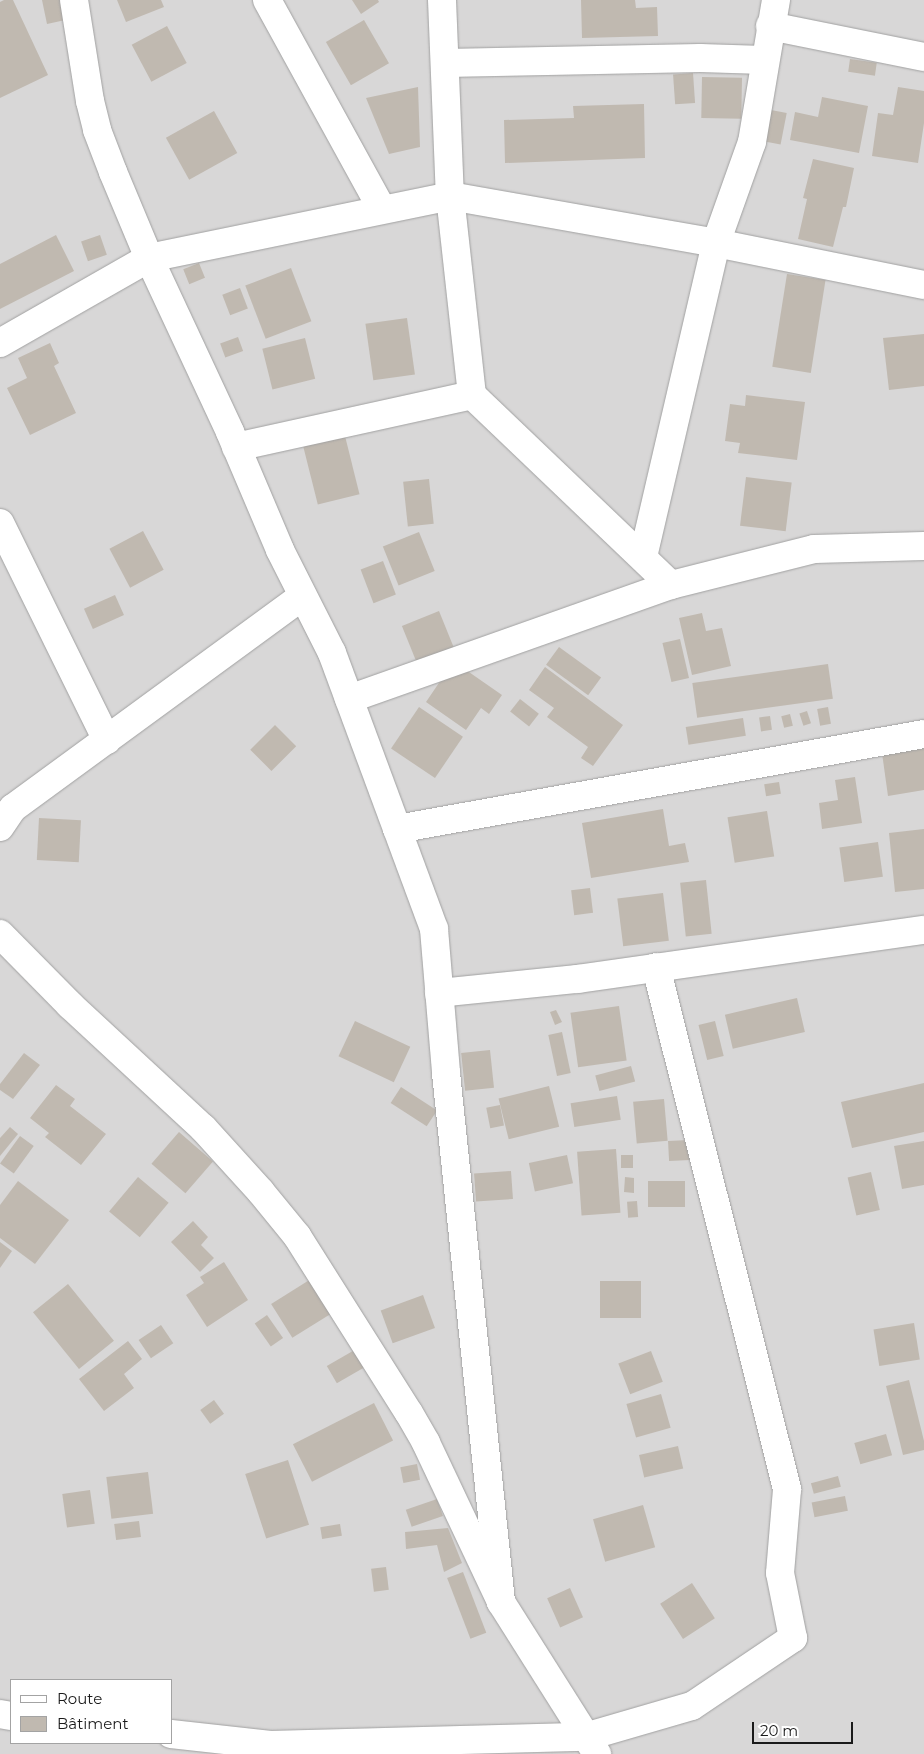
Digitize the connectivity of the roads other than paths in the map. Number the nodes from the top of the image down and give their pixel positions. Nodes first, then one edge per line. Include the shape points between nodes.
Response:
1 (74, 0) edge
2 (267, 0) edge
3 (442, 0) edge
4 (773, 13) edge
5 (924, 56) edge
6 (764, 60) junction
7 (445, 63) junction
8 (450, 196) junction
9 (382, 209) junction
10 (716, 243) junction
11 (149, 258) junction
12 (924, 285) edge
13 (0, 343) edge
14 (472, 395) junction
15 (236, 447) junction
16 (0, 522) edge
17 (924, 546) edge
18 (643, 558) junction
19 (671, 585) junction
20 (303, 596) junction
21 (349, 699) junction
22 (924, 734) edge
23 (107, 740) junction
24 (0, 827) edge
25 (398, 830) junction
26 (924, 930) edge
27 (0, 934) edge
28 (656, 967) junction
29 (439, 993) junction
30 (501, 1602) junction
31 (172, 1734) edge
32 (591, 1746) edge

1 - 11 street via 97,130
2 - 9 street
3 - 7 street
4 - 5 street
4 - 6 street
6 - 7 street via 700,58
6 - 10 street via 752,142
7 - 8 street
8 - 9 street
8 - 10 street
8 - 14 street
9 - 11 street
10 - 12 street
10 - 18 street
11 - 13 street
11 - 15 street
14 - 15 street
14 - 18 street
15 - 20 street
16 - 23 street
17 - 19 street via 814,549
18 - 19 street
19 - 21 street
20 - 21 street via 332,653
20 - 23 street
21 - 25 street
22 - 25 street
23 - 24 street via 13,808
25 - 29 street via 434,929
26 - 28 street
27 - 30 street via 70,1005 204,1128 297,1236 426,1443
28 - 29 street via 578,979
28 - 32 street via 787,1489 780,1573 793,1638 692,1706
29 - 30 street
30 - 32 street
31 - 32 street via 270,1745

